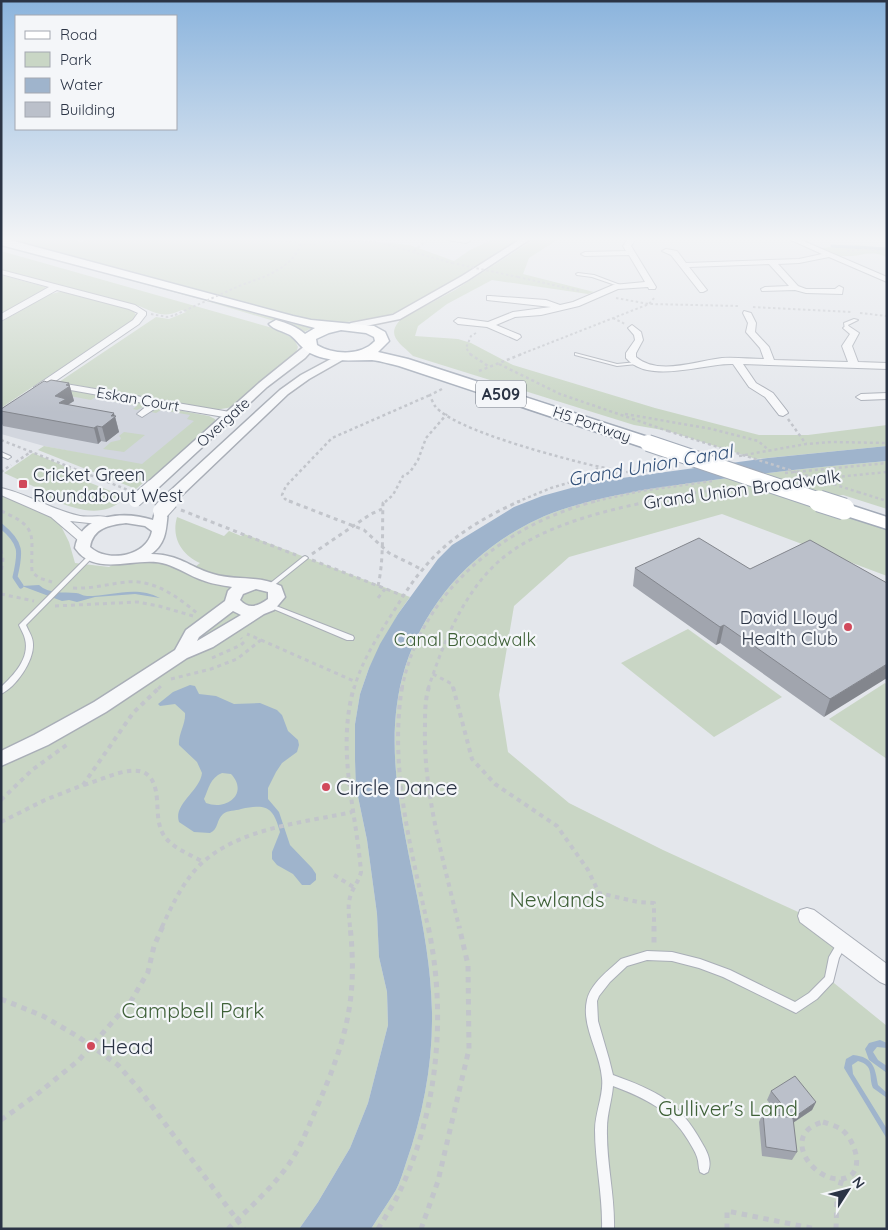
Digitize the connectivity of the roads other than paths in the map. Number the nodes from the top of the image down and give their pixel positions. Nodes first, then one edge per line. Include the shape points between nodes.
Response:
1 (38, 297) edge
2 (96, 297) edge
3 (180, 297) edge
4 (209, 297) edge
5 (431, 297) edge
6 (592, 297) edge
7 (490, 298) dead end
8 (561, 308) junction
9 (747, 313) dead end
10 (396, 317) junction
11 (1, 318) edge
12 (856, 320) dead end
13 (458, 321) dead end
14 (489, 325) junction
15 (346, 326) junction
16 (632, 328) dead end
17 (847, 328) joint
18 (517, 337) dead end
19 (381, 338) junction
20 (309, 345) junction
21 (577, 354) dead end
22 (348, 356) junction
23 (736, 361) junction
24 (770, 362) junction
25 (637, 363) junction
26 (854, 365) junction
27 (887, 366) edge
28 (46, 383) junction
29 (31, 393) edge
30 (887, 396) edge
31 (861, 397) dead end
32 (156, 403) junction
33 (783, 413) road end
34 (142, 414) dead end
35 (230, 415) junction
36 (659, 436) junction
37 (1, 454) edge
38 (8, 457) dead end
39 (152, 486) joint
40 (1, 491) edge
41 (852, 500) junction
42 (887, 510) edge
43 (55, 514) junction
44 (112, 520) junction
45 (887, 523) edge
46 (157, 535) junction
47 (83, 538) junction
48 (91, 556) junction
49 (130, 558) junction
50 (305, 558) road end
51 (168, 559) junction
52 (208, 578) junction
53 (248, 585) junction
54 (270, 586) junction
55 (232, 601) junction
56 (264, 608) junction
57 (350, 638) dead end
58 (181, 654) junction
59 (1, 691) edge
60 (1, 759) edge
61 (808, 916) dead end
62 (842, 942) junction
63 (887, 976) edge
64 (608, 1079) junction
65 (704, 1168) dead end
66 (608, 1229) edge

1 - 11 street
2 - 28 street via 132,307 142,315
3 - 20 main road, A509 via 277,324 293,331
4 - 15 main road, A509 via 311,324
5 - 10 street
6 - 8 street
7 - 8 street via 546,303
8 - 14 street via 512,315
9 - 24 street via 752,323 750,332 764,347
10 - 15 street
10 - 19 street
12 - 17 lane via 846,324
13 - 14 street
14 - 18 street
15 - 19 main road, A509 via 369,329
15 - 20 main road via 314,334
16 - 25 street via 639,340 631,358
17 - 26 street via 855,333 847,346
19 - 22 main road via 373,350
19 - 36 main road, H5 Portway / A509 via 413,356
20 - 22 main road, A509 via 322,354
20 - 35 street, Overgate via 302,356
21 - 25 lane via 617,365
22 - 36 main road, H5 Portway / A509 via 375,356 403,362
22 - 46 street, Overgate, bridge via 305,377 284,392 175,494 161,511
23 - 24 street
23 - 25 street via 666,369
23 - 33 street via 752,385 769,395
24 - 26 street
26 - 27 street
28 - 29 street
28 - 32 street, Eskan Court
30 - 31 street
32 - 34 street
32 - 35 street, Eskan Court
35 - 39 street, Overgate
36 - 41 main road, H5 Portway / A509, bridge
37 - 38 lane
39 - 44 street, Overgate, bridge via 133,496
40 - 43 street
41 - 42 main road, H5 Portway / A509
41 - 45 main road, H5 Portway / A509
43 - 44 street via 83,520
43 - 47 street
44 - 46 street via 138,518 153,524
44 - 47 street, Overgate via 89,531
46 - 49 street via 147,550
46 - 51 street
47 - 48 street via 82,548
48 - 49 street via 108,560
48 - 59 lane via 22,625 30,641 26,660
49 - 51 street
50 - 54 lane
51 - 52 street
52 - 53 street
52 - 55 street
53 - 54 street via 260,583
53 - 55 street via 236,591
54 - 56 street via 275,589 277,597
55 - 56 street via 240,609
55 - 58 street via 192,634
56 - 57 lane
56 - 58 street via 207,643
58 - 60 street via 100,707
61 - 62 street
62 - 63 street
62 - 64 lane via 834,957 829,979 796,1008 715,967 643,955 623,962 609,974 592,999 593,1029
64 - 65 lane via 650,1094 673,1111 706,1161
64 - 66 lane via 601,1126 610,1205

